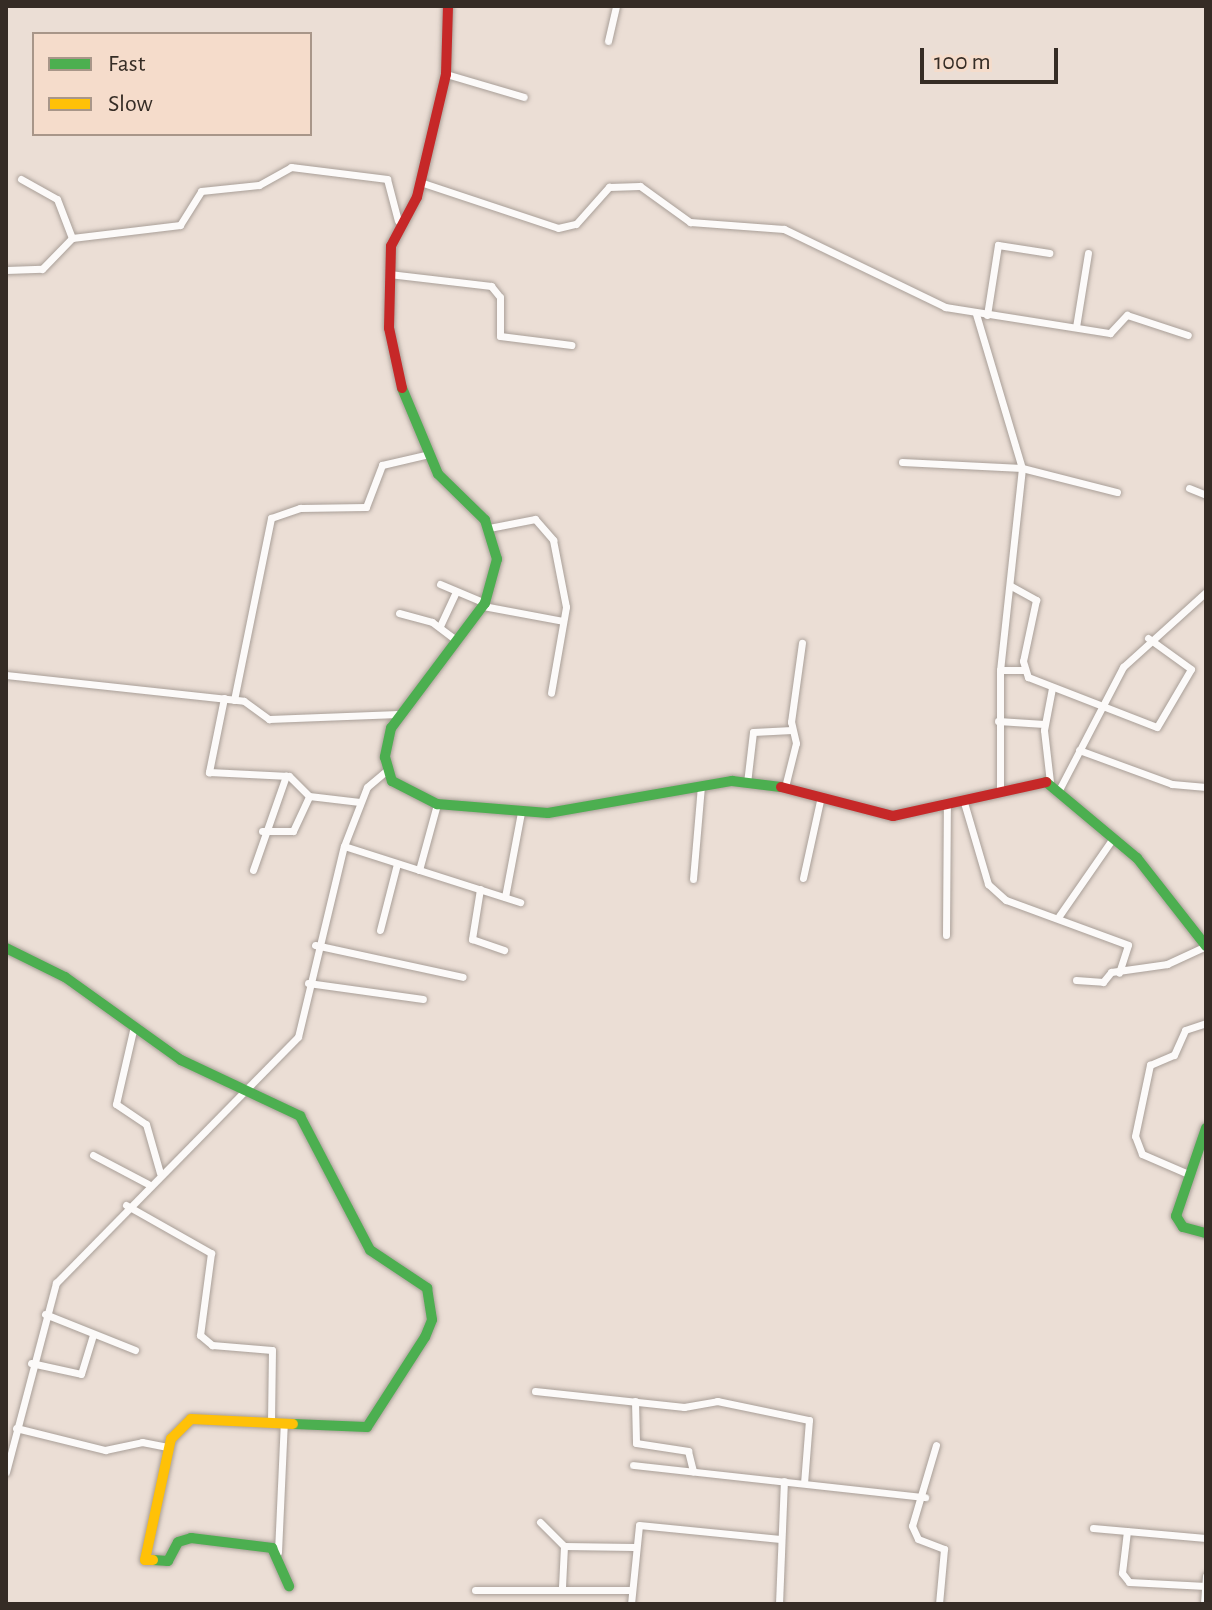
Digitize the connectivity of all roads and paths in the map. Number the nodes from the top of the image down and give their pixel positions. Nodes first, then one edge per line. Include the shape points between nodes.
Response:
1 (448, 6) edge
2 (616, 6) edge
3 (608, 41) dead end
4 (446, 74) junction
5 (524, 97) dead end
6 (21, 179) dead end
7 (420, 182) junction
8 (398, 221) junction
9 (72, 238) junction
10 (1049, 253) dead end
11 (1088, 253) dead end
12 (6, 270) edge
13 (389, 274) junction
14 (976, 314) junction
15 (987, 315) junction
16 (1076, 327) junction
17 (1188, 335) dead end
18 (571, 345) dead end
19 (429, 454) junction
20 (902, 462) dead end
21 (1022, 468) junction
22 (1189, 488) dead end
23 (1117, 492) dead end
24 (1206, 495) edge
25 (489, 528) junction
26 (440, 584) dead end
27 (1011, 586) junction
28 (456, 591) junction
29 (1206, 592) edge
30 (484, 604) junction
31 (399, 613) dead end
32 (563, 621) junction
33 (440, 626) junction
34 (1148, 638) junction
35 (457, 641) junction
36 (802, 643) dead end
37 (1000, 670) junction
38 (1025, 670) junction
39 (6, 675) edge
40 (1052, 688) junction
41 (551, 693) dead end
42 (224, 698) junction
43 (234, 700) junction
44 (1102, 705) junction
45 (398, 714) junction
46 (998, 721) junction
47 (1044, 724) junction
48 (792, 730) junction
49 (1079, 750) junction
50 (386, 771) junction
51 (286, 776) junction
52 (1050, 782) junction
53 (701, 783) junction
54 (747, 783) junction
55 (785, 787) junction
56 (1206, 787) edge
57 (1000, 788) junction
58 (1059, 790) junction
59 (309, 796) junction
60 (821, 796) junction
61 (963, 799) junction
62 (360, 802) junction
63 (437, 804) junction
64 (947, 804) junction
65 (521, 812) junction
66 (262, 831) junction
67 (1113, 838) junction
68 (344, 846) junction
69 (397, 864) junction
70 (253, 870) dead end
71 (419, 870) junction
72 (803, 878) dead end
73 (693, 879) dead end
74 (480, 889) junction
75 (505, 897) junction
76 (520, 902) dead end
77 (1059, 916) junction
78 (380, 930) dead end
79 (946, 935) dead end
80 (315, 945) junction
81 (1206, 946) edge
82 (6, 948) edge
83 (504, 950) dead end
84 (1119, 973) junction
85 (463, 977) dead end
86 (1076, 980) dead end
87 (308, 983) junction
88 (423, 999) dead end
89 (1206, 1023) edge
90 (134, 1026) junction
91 (251, 1089) junction
92 (1206, 1128) edge
93 (1200, 1152) edge
94 (93, 1155) dead end
95 (160, 1173) junction
96 (1186, 1173) junction
97 (148, 1184) junction
98 (126, 1205) junction
99 (1206, 1233) edge
100 (45, 1314) junction
101 (92, 1337) junction
102 (135, 1350) dead end
103 (31, 1363) junction
104 (535, 1391) dead end
105 (635, 1401) junction
106 (6, 1416) edge
107 (17, 1416) junction
108 (271, 1421) junction
109 (284, 1422) junction
110 (16, 1428) junction
111 (936, 1445) dead end
112 (168, 1447) junction
113 (633, 1465) dead end
114 (693, 1471) junction
115 (6, 1472) edge
116 (784, 1481) junction
117 (804, 1483) junction
118 (925, 1497) junction
119 (540, 1522) dead end
120 (1093, 1528) dead end
121 (1127, 1531) junction
122 (1206, 1538) edge
123 (780, 1539) junction
124 (564, 1546) junction
125 (634, 1547) junction
126 (278, 1552) junction
127 (1206, 1576) edge
128 (289, 1586) dead end
129 (1206, 1586) edge
130 (562, 1587) junction
131 (475, 1590) dead end
132 (632, 1590) junction
133 (631, 1604) edge
134 (779, 1604) edge
135 (939, 1604) edge
136 (1204, 1604) edge

1 - 4 street
2 - 3 street
4 - 5 street
4 - 7 street
6 - 9 street via 57,199
7 - 8 street
7 - 14 street via 558,228 576,224 609,187 640,186 690,222 784,229 945,307
8 - 9 street via 387,179 299,166 259,185 201,191 180,225
8 - 13 street
9 - 12 street via 42,269
10 - 15 street via 998,245
11 - 16 street
13 - 18 street via 491,286 500,297 500,336
13 - 19 street via 392,352
14 - 15 street
14 - 21 street
15 - 16 street
16 - 17 street via 1110,333 1121,315
19 - 25 street via 440,479
19 - 43 street via 382,465 366,507 300,508 271,518
20 - 21 street
21 - 23 street
21 - 27 street
22 - 24 street
25 - 30 street via 497,559
25 - 32 street via 526,519 544,525 565,580
26 - 28 street
27 - 37 street
27 - 38 street via 1036,600
28 - 30 street
28 - 33 street
29 - 34 street
30 - 32 street
30 - 35 street
31 - 33 street
32 - 41 street
33 - 35 street
34 - 44 street
34 - 44 street via 1191,669 1164,721 1150,727
35 - 45 street
36 - 48 street
37 - 38 street
37 - 46 street
38 - 40 street
39 - 42 street
40 - 44 street
40 - 47 street
42 - 43 street
42 - 51 street via 207,770
43 - 45 street via 269,719
44 - 49 street
45 - 50 street via 386,744
46 - 47 street
46 - 57 street
47 - 52 street
48 - 54 street via 753,732
48 - 55 street
49 - 56 street via 1172,784
49 - 58 street
50 - 62 street
50 - 63 street via 397,786
51 - 59 street
51 - 66 street
52 - 57 street
52 - 58 street
53 - 54 street
53 - 65 street via 591,809
53 - 73 street
54 - 55 street
55 - 60 street
57 - 61 street
58 - 67 street
59 - 62 street
59 - 66 street via 296,829
60 - 64 street via 881,816
60 - 72 street
61 - 64 street
61 - 77 street via 988,884 1006,900
62 - 68 street
63 - 65 street
63 - 71 street
64 - 79 street
65 - 75 street
66 - 70 street
67 - 77 street
67 - 81 street via 1144,865
68 - 69 street
68 - 80 street
69 - 71 street
69 - 78 street
71 - 74 street
74 - 75 street
74 - 83 street via 472,939
75 - 76 street
77 - 84 street via 1128,945
80 - 85 street
80 - 87 street
81 - 84 street via 1167,964
82 - 90 street via 65,977
84 - 86 street via 1098,983
87 - 88 street
87 - 91 street via 298,1037
89 - 96 street via 1185,1030 1174,1055 1150,1065 1135,1136 1142,1154
90 - 91 street via 181,1060
90 - 95 street via 116,1104 146,1124
91 - 95 street
91 - 109 street via 300,1116 370,1250 422,1281 431,1301 425,1337 374,1421 355,1428
92 - 93 street
93 - 96 street
94 - 97 street
95 - 97 street
96 - 99 street via 1176,1216 1183,1227
97 - 98 street
98 - 100 street via 56,1283
98 - 108 street via 211,1253 200,1335 212,1345 276,1355
100 - 101 street
100 - 103 street
101 - 102 street
101 - 103 street via 81,1374
103 - 107 street
104 - 105 street
105 - 114 street via 636,1443 688,1451
105 - 117 street via 717,1401 809,1420
106 - 107 street
107 - 110 street
108 - 109 street
108 - 112 street via 191,1419
109 - 126 street
110 - 112 street via 105,1450 142,1442
110 - 115 street
111 - 118 street
112 - 126 street via 145,1560 168,1561 178,1542 191,1538
113 - 114 street
114 - 116 street
116 - 117 street
116 - 123 street
117 - 118 street
118 - 135 street via 912,1526 918,1539 944,1549
119 - 124 street
120 - 121 street
121 - 122 street
121 - 129 street via 1122,1573 1129,1582
123 - 125 street via 662,1522 636,1528
123 - 134 street
124 - 125 street
124 - 130 street
125 - 132 street
126 - 128 street
127 - 129 street
129 - 136 street
130 - 131 street
130 - 132 street
132 - 133 street

